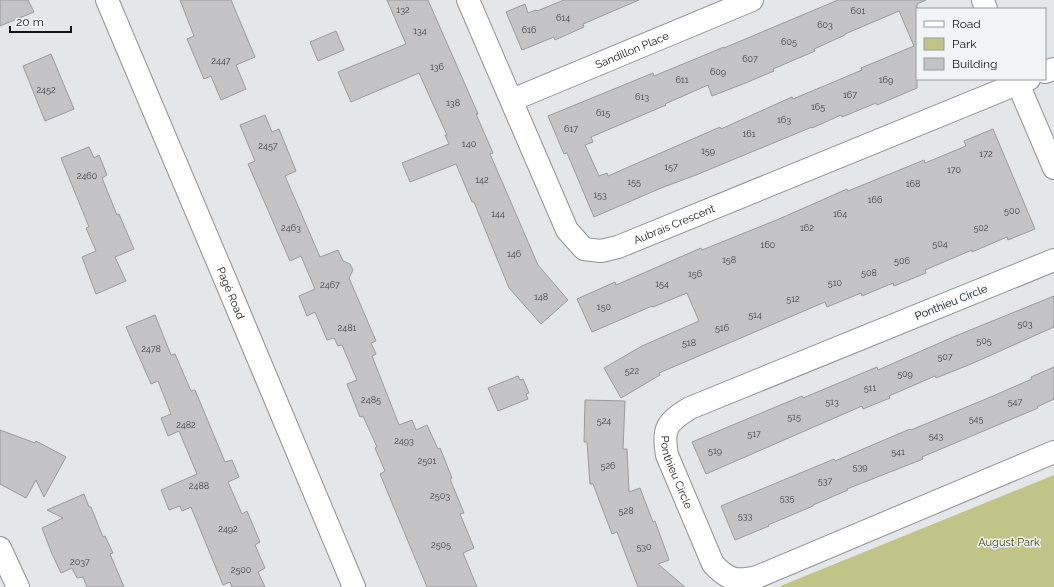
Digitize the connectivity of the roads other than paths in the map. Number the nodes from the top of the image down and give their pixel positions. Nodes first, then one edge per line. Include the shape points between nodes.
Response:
1 (107, 0) edge
2 (468, 0) edge
3 (752, 0) edge
4 (1021, 80) edge
5 (512, 100) junction
6 (1054, 168) edge
7 (1054, 260) edge
8 (1054, 452) edge
9 (0, 548) edge
10 (18, 587) edge
11 (354, 587) edge

1 - 11 street, Pagé Road
2 - 5 street, Aubrais Crescent
3 - 5 street, Sandillon Place
4 - 5 street, Aubrais Crescent via 618,247 600,251 584,249 567,230
4 - 6 street
7 - 8 street, Ponthieu Circle via 690,408 674,417 667,427 664,439 667,455 713,564 723,575 746,580
9 - 10 street

